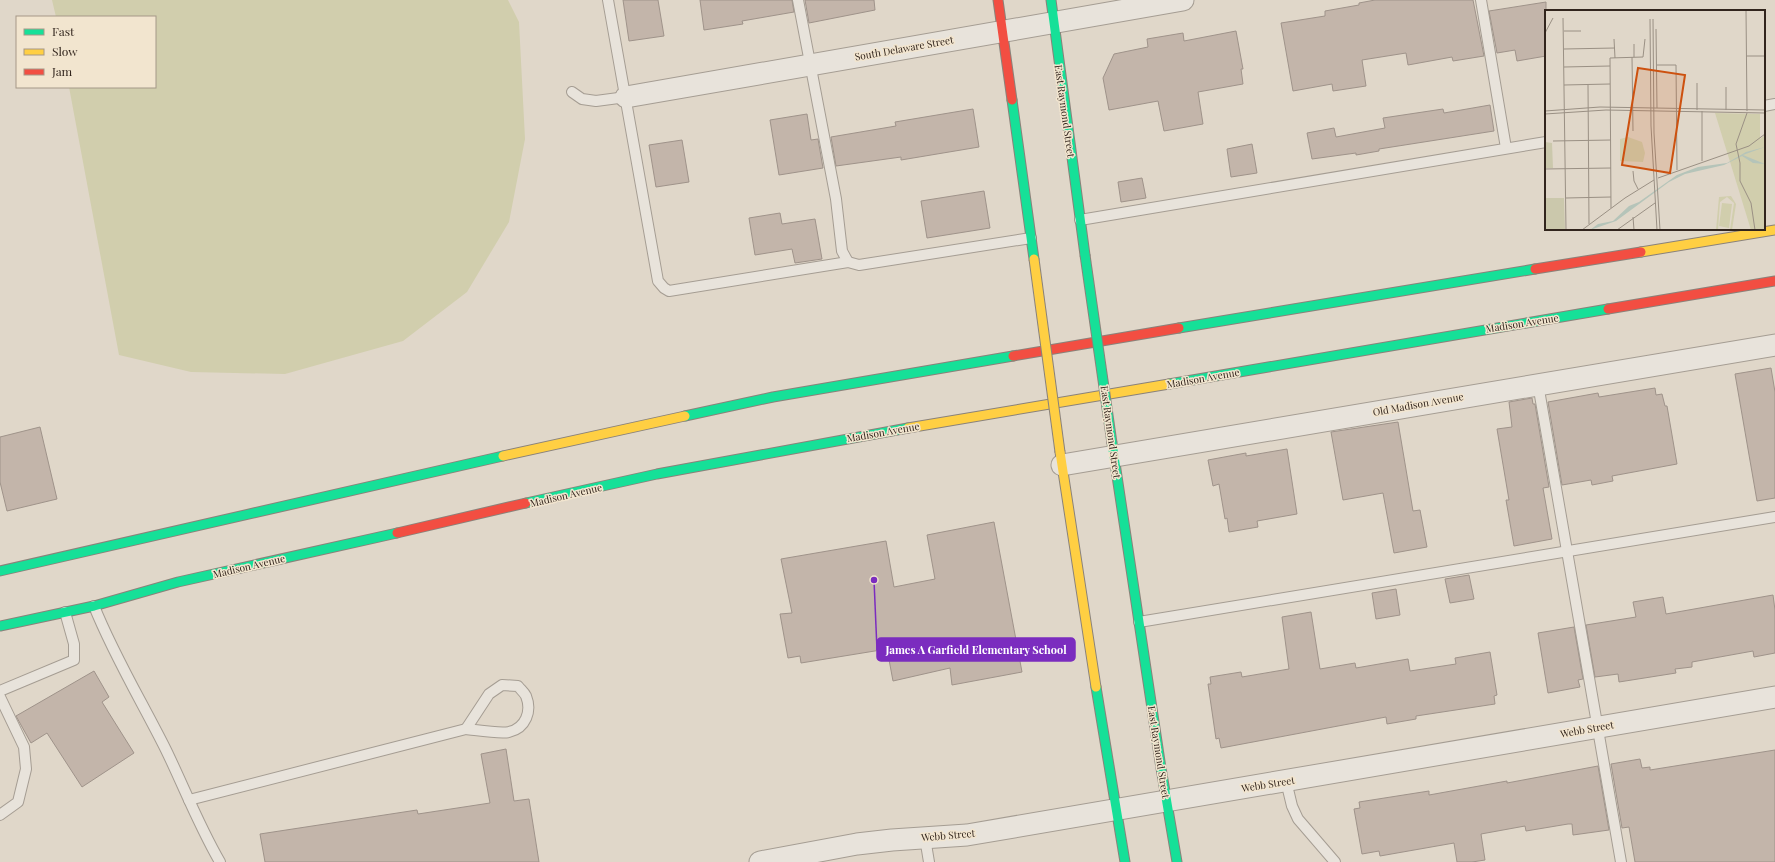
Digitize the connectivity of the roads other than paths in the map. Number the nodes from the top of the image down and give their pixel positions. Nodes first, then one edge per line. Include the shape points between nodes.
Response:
1 (608, 0) edge
2 (798, 0) edge
3 (998, 0) edge
4 (1050, 0) edge
5 (1183, 0) edge
6 (1481, 0) edge
7 (1054, 22) junction
8 (1002, 30) junction
9 (810, 64) junction
10 (572, 92) dead end
11 (626, 97) junction
12 (1775, 104) edge
13 (1765, 106) edge
14 (1545, 142) edge
15 (1506, 148) junction
16 (1080, 220) junction
17 (1775, 230) edge
18 (1031, 238) junction
19 (848, 262) junction
20 (1775, 281) edge
21 (1775, 345) edge
22 (1538, 384) junction
23 (1113, 449) junction
24 (1061, 458) junction
25 (1775, 517) edge
26 (1567, 551) junction
27 (0, 571) edge
28 (94, 606) junction
29 (65, 612) junction
30 (1139, 622) junction
31 (0, 626) edge
32 (0, 691) edge
33 (0, 696) edge
34 (1775, 697) edge
35 (1598, 728) junction
36 (466, 729) junction
37 (1286, 781) junction
38 (189, 800) junction
39 (1167, 801) junction
40 (1116, 809) junction
41 (0, 815) edge
42 (925, 838) junction
43 (220, 862) edge
44 (760, 862) edge
45 (929, 862) edge
46 (1125, 862) edge
47 (1178, 862) edge
48 (1335, 862) edge
49 (1621, 862) edge

1 - 11 lane
2 - 9 lane
3 - 8 main road
4 - 7 main road, East Raymond Street
5 - 7 street, South Delaware Street
6 - 15 lane
7 - 8 street, South Delaware Street
7 - 16 main road, East Raymond Street
8 - 9 street, South Delaware Street
8 - 18 main road
9 - 11 street, South Delaware Street
9 - 19 lane via 836,199 842,251
10 - 11 lane via 582,99 596,101
11 - 19 lane via 658,281 664,288 676,291
12 - 13 lane
14 - 15 lane
15 - 16 lane
16 - 23 main road, East Raymond Street, bridge
17 - 27 main road via 773,397
18 - 19 lane via 859,265
18 - 24 main road, bridge
20 - 28 main road, Madison Avenue via 842,439 657,474 178,582
21 - 22 street, Old Madison Avenue
22 - 23 street, Old Madison Avenue
22 - 26 lane
23 - 24 street, Old Madison Avenue
23 - 30 main road, East Raymond Street
24 - 40 main road
25 - 26 lane
26 - 30 lane
26 - 35 lane
28 - 29 main road, Madison Avenue
28 - 38 lane via 106,637
29 - 31 main road, Madison Avenue
29 - 32 lane via 74,644 74,660
30 - 39 main road, East Raymond Street
33 - 41 lane via 24,748 26,769 18,802
34 - 35 street, Webb Street
35 - 37 street, Webb Street
35 - 49 lane
36 - 36 lane via 508,732 520,726 527,718 529,709 526,694 518,686 502,685 489,694
36 - 38 lane
37 - 39 street, Webb Street
37 - 48 lane via 1298,819
38 - 43 lane
39 - 40 street, Webb Street
39 - 47 main road, East Raymond Street
40 - 42 street, Webb Street via 968,835
40 - 46 main road
42 - 44 street, Webb Street via 857,844
42 - 45 lane

